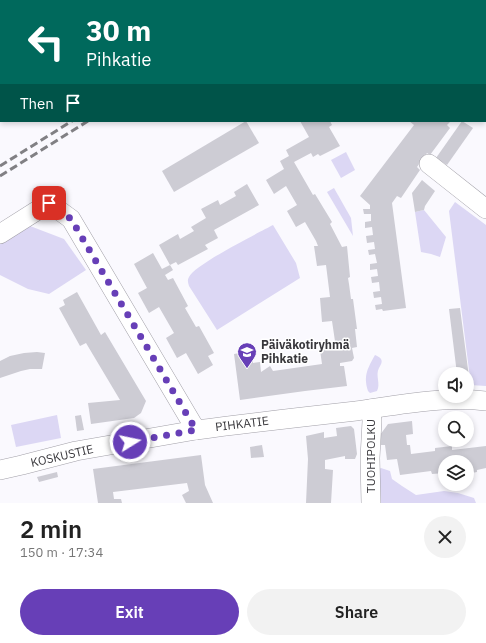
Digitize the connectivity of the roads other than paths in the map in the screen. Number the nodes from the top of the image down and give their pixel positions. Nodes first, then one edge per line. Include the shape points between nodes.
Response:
1 (429, 164) dead end
2 (486, 209) edge
3 (0, 234) edge
4 (486, 401) edge
5 (371, 409) junction
6 (196, 430) junction
7 (0, 470) edge
8 (371, 503) edge

1 - 2 street
3 - 6 street via 49,203 71,219
4 - 5 street, PIHKATIE via 456,399
5 - 6 street, PIHKATIE
5 - 8 street, TUOHIPOLKU
6 - 7 street, KOSKUSTIE via 76,451

